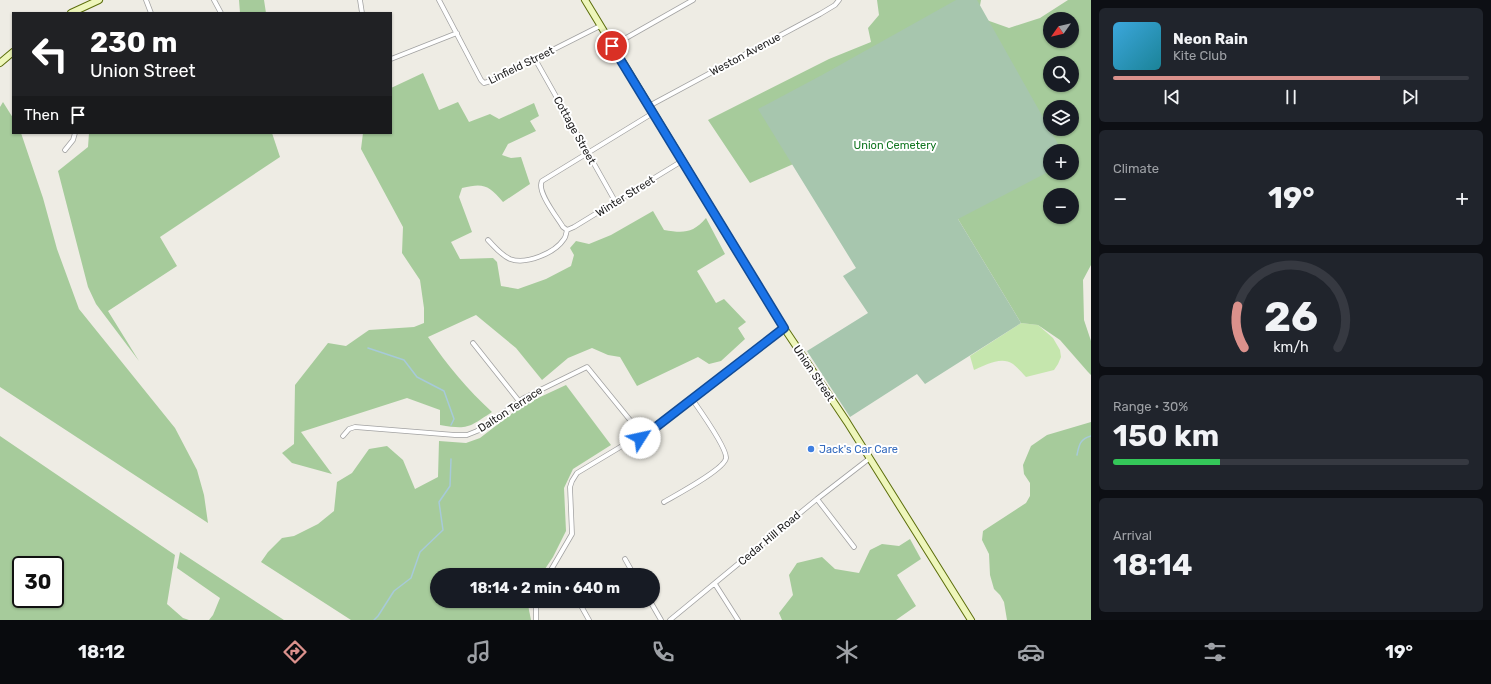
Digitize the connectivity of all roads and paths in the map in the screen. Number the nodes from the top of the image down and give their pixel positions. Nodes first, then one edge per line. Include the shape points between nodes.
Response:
1 (99, 0) edge
2 (146, 0) edge
3 (214, 0) edge
4 (360, 0) edge
5 (439, 0) edge
6 (585, 0) edge
7 (693, 0) edge
8 (839, 0) edge
9 (73, 12) edge
10 (151, 12) edge
11 (220, 12) edge
12 (362, 12) edge
13 (600, 26) junction
14 (457, 33) junction
15 (612, 46) junction
16 (12, 53) edge
17 (392, 59) edge
18 (534, 59) junction
19 (0, 63) edge
20 (649, 106) junction
21 (653, 113) junction
22 (75, 134) edge
23 (65, 150) dead end
24 (587, 153) junction
25 (682, 161) junction
26 (615, 201) junction
27 (567, 230) junction
28 (488, 240) dead end
29 (784, 328) junction
30 (474, 343) dead end
31 (692, 399) junction
32 (519, 401) junction
33 (343, 436) dead end
34 (643, 436) junction
35 (870, 458) junction
36 (817, 499) junction
37 (664, 502) dead end
38 (854, 548) dead end
39 (625, 559) dead end
40 (552, 568) edge
41 (630, 568) edge
42 (715, 584) junction
43 (536, 608) edge
44 (582, 608) edge
45 (654, 608) edge
46 (536, 620) edge
47 (589, 620) edge
48 (661, 620) edge
49 (670, 620) edge
50 (738, 620) edge
51 (971, 620) edge

1 - 9 main road
2 - 10 street
3 - 11 street
4 - 12 street
5 - 14 street, Linfield Street
6 - 13 main road, Union Street
7 - 15 street
8 - 20 street, Weston Avenue via 820,14
13 - 15 main road, Union Street
13 - 18 street, Linfield Street
14 - 17 street
14 - 18 street, Linfield Street via 484,83
15 - 20 main road, Union Street
16 - 19 main road
18 - 24 street, Cottage Street
20 - 21 main road, Union Street
21 - 24 street
21 - 25 main road, Union Street
22 - 23 street
24 - 26 street, Cottage Street
24 - 27 street via 541,183 540,188 546,199
25 - 26 street, Winter Street
25 - 29 main road, Union Street
26 - 27 street, Winter Street
27 - 28 street via 564,240 559,244 527,261 506,257
29 - 31 street
29 - 35 main road, Union Street
30 - 32 street
31 - 34 street
31 - 37 street via 721,444 726,460 702,480
32 - 33 street, Dalton Terrace via 481,429 467,435 355,427
32 - 34 street, Dalton Terrace via 587,367
34 - 40 street via 580,471 572,481 572,534
35 - 36 street, Cedar Hill Road
35 - 51 main road, Union Street
36 - 38 street
36 - 42 street, Cedar Hill Road
39 - 41 street
42 - 49 street, Cedar Hill Road
42 - 50 street
43 - 46 street
44 - 47 street
45 - 48 street

